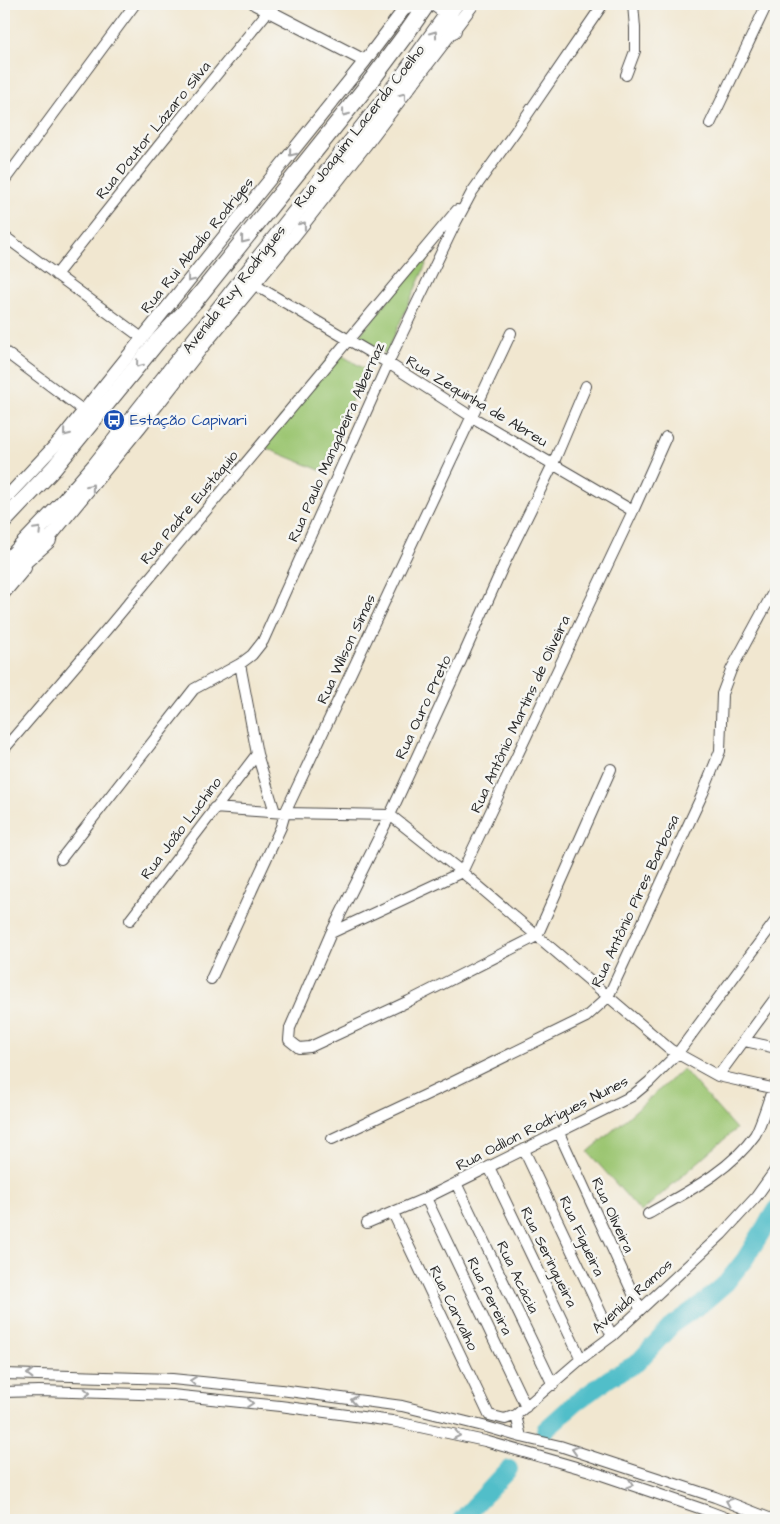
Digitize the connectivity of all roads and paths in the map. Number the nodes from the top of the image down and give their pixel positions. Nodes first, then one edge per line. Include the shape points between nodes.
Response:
1 (135, 4) edge
2 (255, 4) edge
3 (427, 4) edge
4 (473, 4) edge
5 (603, 4) edge
6 (633, 4) edge
7 (766, 4) edge
8 (408, 5) edge
9 (272, 7) edge
10 (446, 7) edge
11 (453, 30) junction
12 (365, 61) junction
13 (626, 75) dead end
14 (710, 124) dead end
15 (4, 181) edge
16 (472, 192) junction
17 (4, 236) edge
18 (56, 275) junction
19 (255, 285) junction
20 (511, 333) dead end
21 (142, 338) junction
22 (349, 340) junction
23 (4, 351) edge
24 (388, 364) junction
25 (586, 386) dead end
26 (84, 411) junction
27 (472, 417) junction
28 (666, 437) dead end
29 (553, 464) junction
30 (4, 500) edge
31 (633, 511) junction
32 (4, 521) edge
33 (48, 540) junction
34 (4, 565) edge
35 (4, 579) edge
36 (776, 588) edge
37 (4, 593) edge
38 (240, 664) junction
39 (4, 749) edge
40 (257, 754) junction
41 (611, 769) dead end
42 (214, 808) junction
43 (280, 813) junction
44 (390, 814) junction
45 (61, 859) dead end
46 (462, 872) junction
47 (130, 920) dead end
48 (776, 920) edge
49 (331, 933) junction
50 (537, 936) junction
51 (211, 979) dead end
52 (608, 997) junction
53 (776, 998) edge
54 (745, 1041) junction
55 (776, 1048) edge
56 (677, 1054) junction
57 (718, 1076) junction
58 (775, 1089) edge
59 (559, 1133) junction
60 (332, 1138) dead end
61 (524, 1150) junction
62 (489, 1168) junction
63 (776, 1169) edge
64 (456, 1183) junction
65 (426, 1198) junction
66 (393, 1213) junction
67 (648, 1214) dead end
68 (367, 1223) dead end
69 (640, 1309) junction
70 (612, 1336) junction
71 (581, 1359) junction
72 (4, 1374) edge
73 (553, 1385) junction
74 (4, 1392) edge
75 (526, 1408) junction
76 (440, 1415) junction
77 (516, 1415) junction
78 (435, 1431) junction
79 (521, 1437) junction
80 (732, 1520) edge
81 (774, 1520) edge

1 - 15 street
2 - 9 street
3 -> 32 main road, Avenida Ruy Rodrigues via 194,302 156,342 54,468
4 - 11 street, Rua Joaquim Lacerda Coelho
5 - 16 street, Rua Paulo Mangabeira Albernaz
6 - 13 street via 635,51
7 - 14 street
8 - 12 street, Rua Rui Abadio Rodriges
9 - 12 street
9 - 18 street, Rua Doutor Lázaro Silva
10 - 11 main road
34 -> 10 main road, Avenida Ruy Rodrigues via 95,466 404,75
19 -> 11 street, Rua Joaquim Lacerda Coelho
12 -> 21 street, Rua Rui Abadio Rodriges
16 - 22 street, Rua Padre Eustáquio
16 - 24 street, Rua Paulo Mangabeira Albernaz
17 - 18 street
18 - 21 street
19 - 22 street, Rua Zequinha de Abreu
33 -> 19 street, Rua Joaquim Lacerda Coelho
20 - 27 street, Rua Wilson Simas
21 - 26 street, Rua Rui Abadio Rodriges
22 - 24 street, Rua Zequinha de Abreu
22 - 39 street, Rua Padre Eustáquio
23 - 26 street
24 - 27 street, Rua Zequinha de Abreu
24 - 38 street, Rua Paulo Mangabeira Albernaz via 263,641
25 - 29 street, Rua Ouro Preto
26 -> 30 street, Rua Rui Abadio Rodriges
27 - 29 street, Rua Zequinha de Abreu
27 - 43 street, Rua Wilson Simas
28 - 31 street, Rua Antônio Martins de Oliveira
29 - 31 street, Rua Zequinha de Abreu
29 - 44 street, Rua Ouro Preto
31 - 46 street, Rua Antônio Martins de Oliveira
33 - 35 main road
33 - 37 street, Rua Joaquim Lacerda Coelho
36 - 52 street, Rua Antônio Pires Barbosa via 730,670 722,694 720,751
38 - 40 street
38 - 45 street, Rua Paulo Mangabeira Albernaz via 194,689
40 - 42 street, Rua João Luchino
40 - 43 street
41 - 50 street
42 - 43 street
42 - 47 street, Rua João Luchino
43 - 44 street
43 - 51 street, Rua Wilson Simas via 281,827
44 - 46 street
44 - 49 street, Rua Ouro Preto
46 - 49 street
46 - 50 street
48 - 56 street, Rua Odilon Rodrigues Nunes
49 - 50 street, Rua Ouro Preto via 290,1028 290,1040 299,1048 310,1047 409,1001
50 - 52 street
52 - 56 street
52 - 60 street, Rua Antônio Pires Barbosa via 586,1016
53 - 54 street
54 - 55 street
54 - 57 street
56 - 57 street
56 - 59 street, Rua Odilon Rodrigues Nunes via 632,1096
57 - 58 street
58 - 67 street via 755,1134 734,1158 702,1183
59 - 61 street, Rua Odilon Rodrigues Nunes
59 - 69 street, Rua Oliveira
61 - 62 street, Rua Odilon Rodrigues Nunes
61 - 70 street, Rua Figueira
62 - 64 street, Rua Odilon Rodrigues Nunes
62 - 71 street, Rua Seringueira
63 - 69 street, Avenida Ramos via 756,1197 722,1234
64 - 65 street, Rua Odilon Rodrigues Nunes
64 - 73 street, Rua Acácia
65 - 66 street, Rua Odilon Rodrigues Nunes
65 - 75 street, Rua Pereira
66 - 68 street, Rua Odilon Rodrigues Nunes
66 - 77 street, Rua Carvalho via 489,1415 505,1419
69 - 70 street, Avenida Ramos
70 - 71 street, Avenida Ramos
71 - 73 street, Avenida Ramos
76 -> 72 street via 402,1406 172,1378
73 - 75 street, Avenida Ramos
74 -> 78 street via 182,1396 392,1421
75 - 77 street, Avenida Ramos
76 - 78 street
76 - 79 street
77 - 79 street
78 -> 80 street via 485,1441 590,1471
81 -> 79 street via 599,1458

